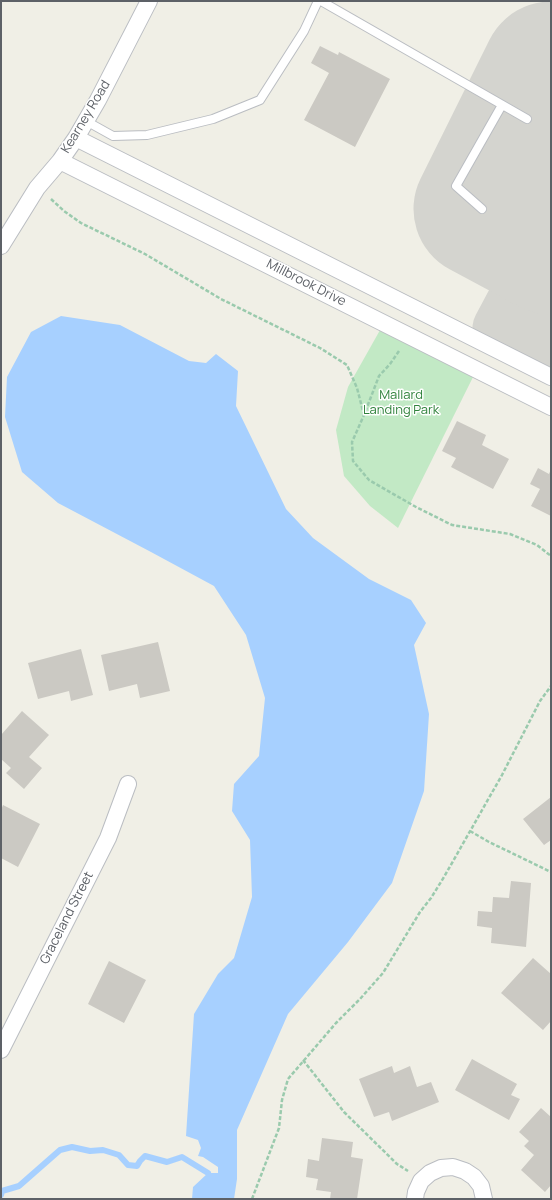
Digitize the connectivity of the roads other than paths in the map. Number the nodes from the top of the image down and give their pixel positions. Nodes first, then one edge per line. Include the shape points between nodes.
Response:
1 (149, 1) edge
2 (320, 1) edge
3 (502, 105) junction
4 (526, 119) dead end
5 (86, 121) junction
6 (76, 138) junction
7 (60, 160) junction
8 (482, 209) dead end
9 (1, 246) edge
10 (551, 377) edge
11 (551, 407) edge
12 (128, 784) dead end
13 (1, 1050) edge
14 (414, 1199) edge
15 (484, 1199) edge

1 - 5 street, Kearney Road
2 - 3 lane
2 - 5 lane via 260,100 213,119 147,135 113,136
3 - 4 lane
3 - 8 lane via 456,186
5 - 6 street, Kearney Road
6 - 7 street, Kearney Road
6 - 10 street, Millbrook Drive
7 - 9 street, Kearney Road via 37,188
7 - 11 street, Millbrook Drive
12 - 13 street, Graceland Street via 108,838
14 - 15 street via 421,1181 430,1173 441,1168 453,1167 474,1177

